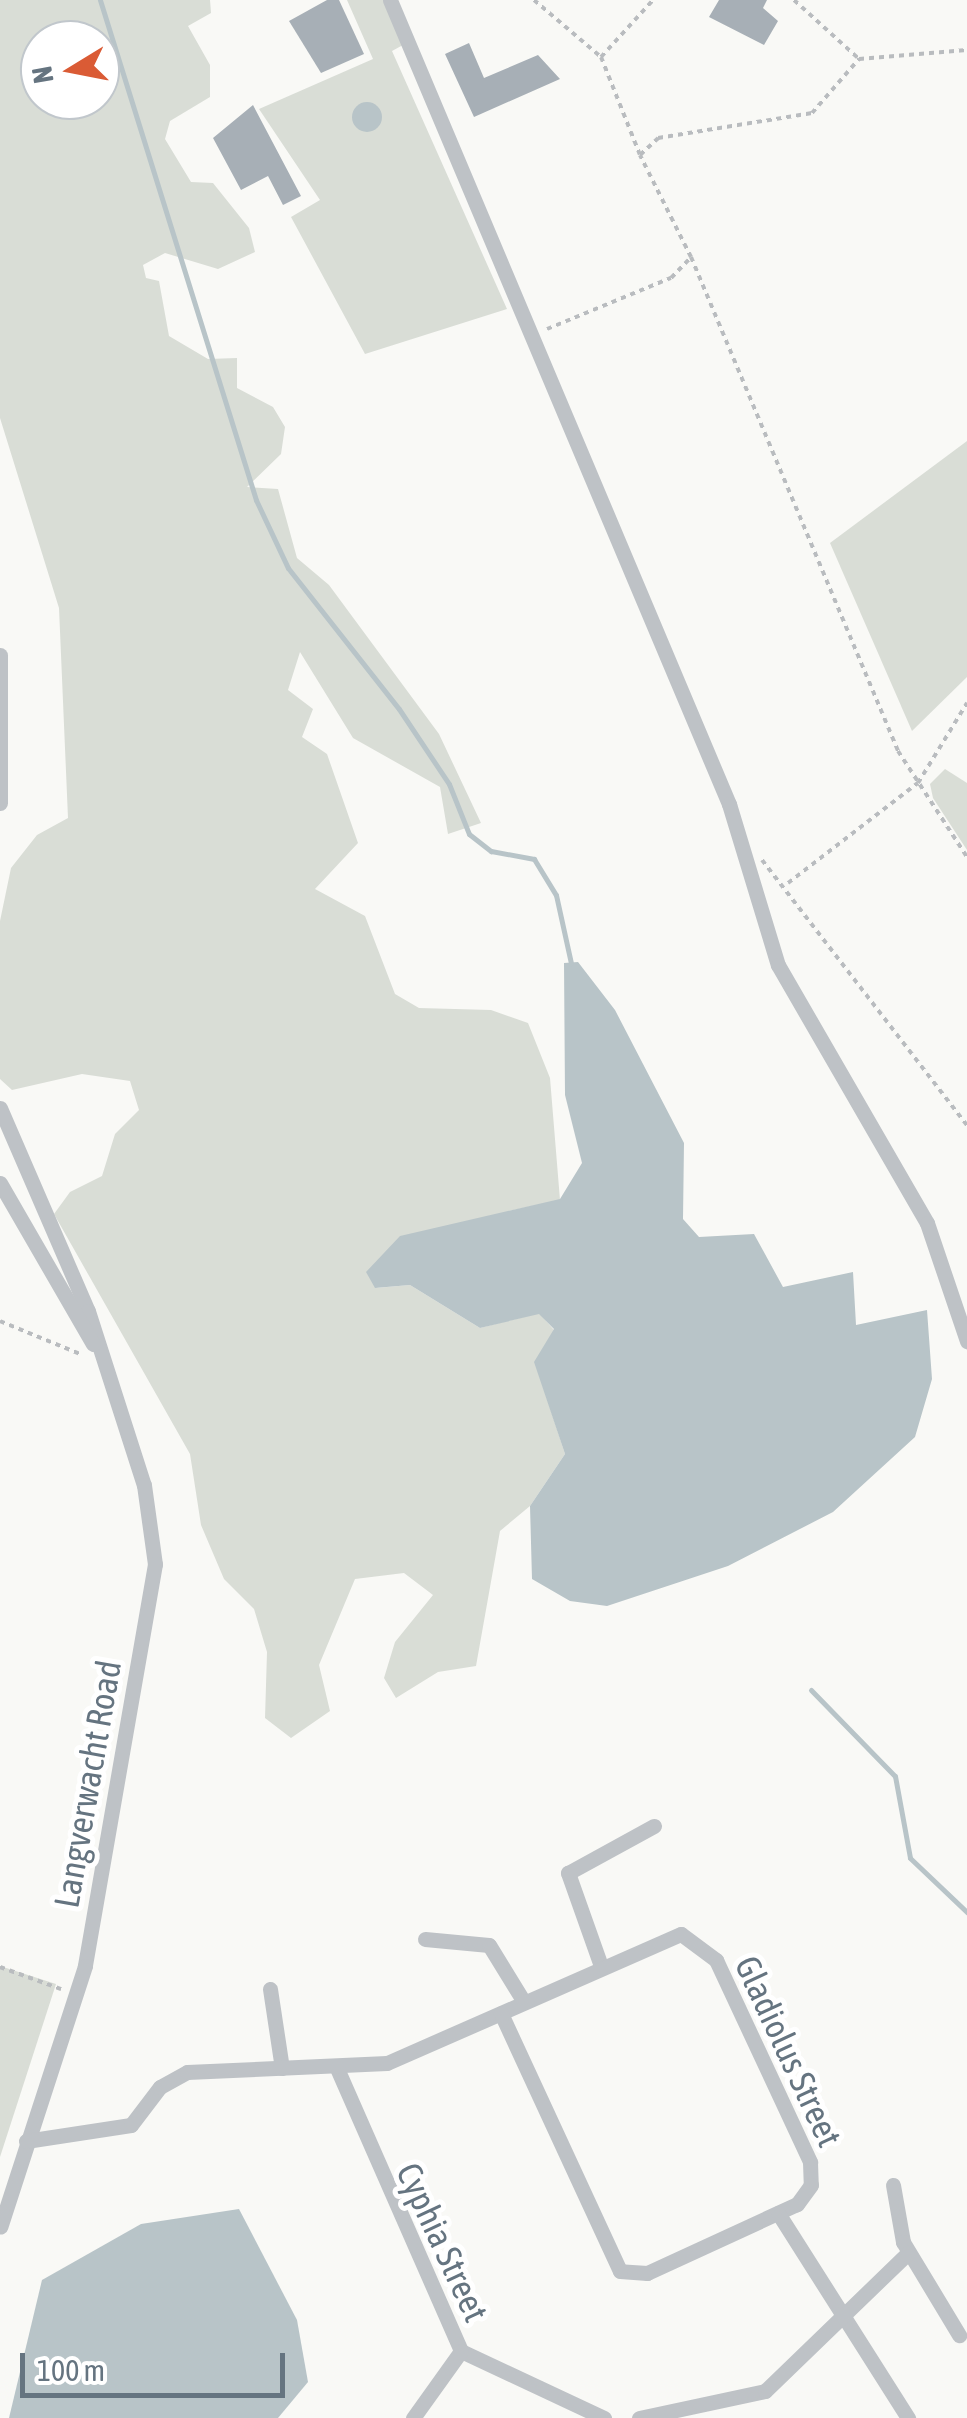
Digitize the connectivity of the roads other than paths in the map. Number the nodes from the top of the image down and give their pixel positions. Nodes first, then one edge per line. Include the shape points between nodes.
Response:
1 (390, 0) edge
2 (0, 654) edge
3 (0, 802) edge
4 (0, 1108) edge
5 (0, 1183) edge
6 (967, 1341) edge
7 (97, 1350) junction
8 (654, 1826) dead end
9 (425, 1938) dead end
10 (601, 1966) junction
11 (270, 1989) dead end
12 (524, 2002) junction
13 (500, 2013) junction
14 (336, 2066) junction
15 (282, 2068) junction
16 (26, 2141) junction
17 (893, 2185) dead end
18 (778, 2213) junction
19 (0, 2227) edge
20 (908, 2253) junction
21 (843, 2317) junction
22 (959, 2335) dead end
23 (462, 2351) junction
24 (413, 2418) edge
25 (604, 2418) edge
26 (638, 2418) edge
27 (908, 2418) edge

1 - 6 street via 739,839 778,964 926,1223
2 - 3 street
4 - 7 street, Langverwacht Road
5 - 7 street, Langverwacht Road
7 - 16 street, Langverwacht Road via 144,1486 155,1564 77,1995
8 - 10 street via 568,1873
9 - 12 street via 489,1945
10 - 12 street, Gladiolus Street
10 - 18 street, Gladiolus Street via 680,1934 710,1952 810,2162 804,2197
11 - 15 street
12 - 13 street, Gladiolus Street
13 - 14 street, Gladiolus Street via 387,2063
13 - 18 street, Gladiolus Street via 620,2271 647,2273
14 - 15 street, Gladiolus Street
14 - 23 street, Cyphia Street
15 - 16 street, Gladiolus Street via 187,2072 160,2087 131,2125
16 - 19 street, Langverwacht Road
17 - 20 street
18 - 21 street
20 - 21 street
20 - 22 street
21 - 26 street via 752,2398
21 - 27 street
23 - 24 street
23 - 25 street, Cyphia Street

